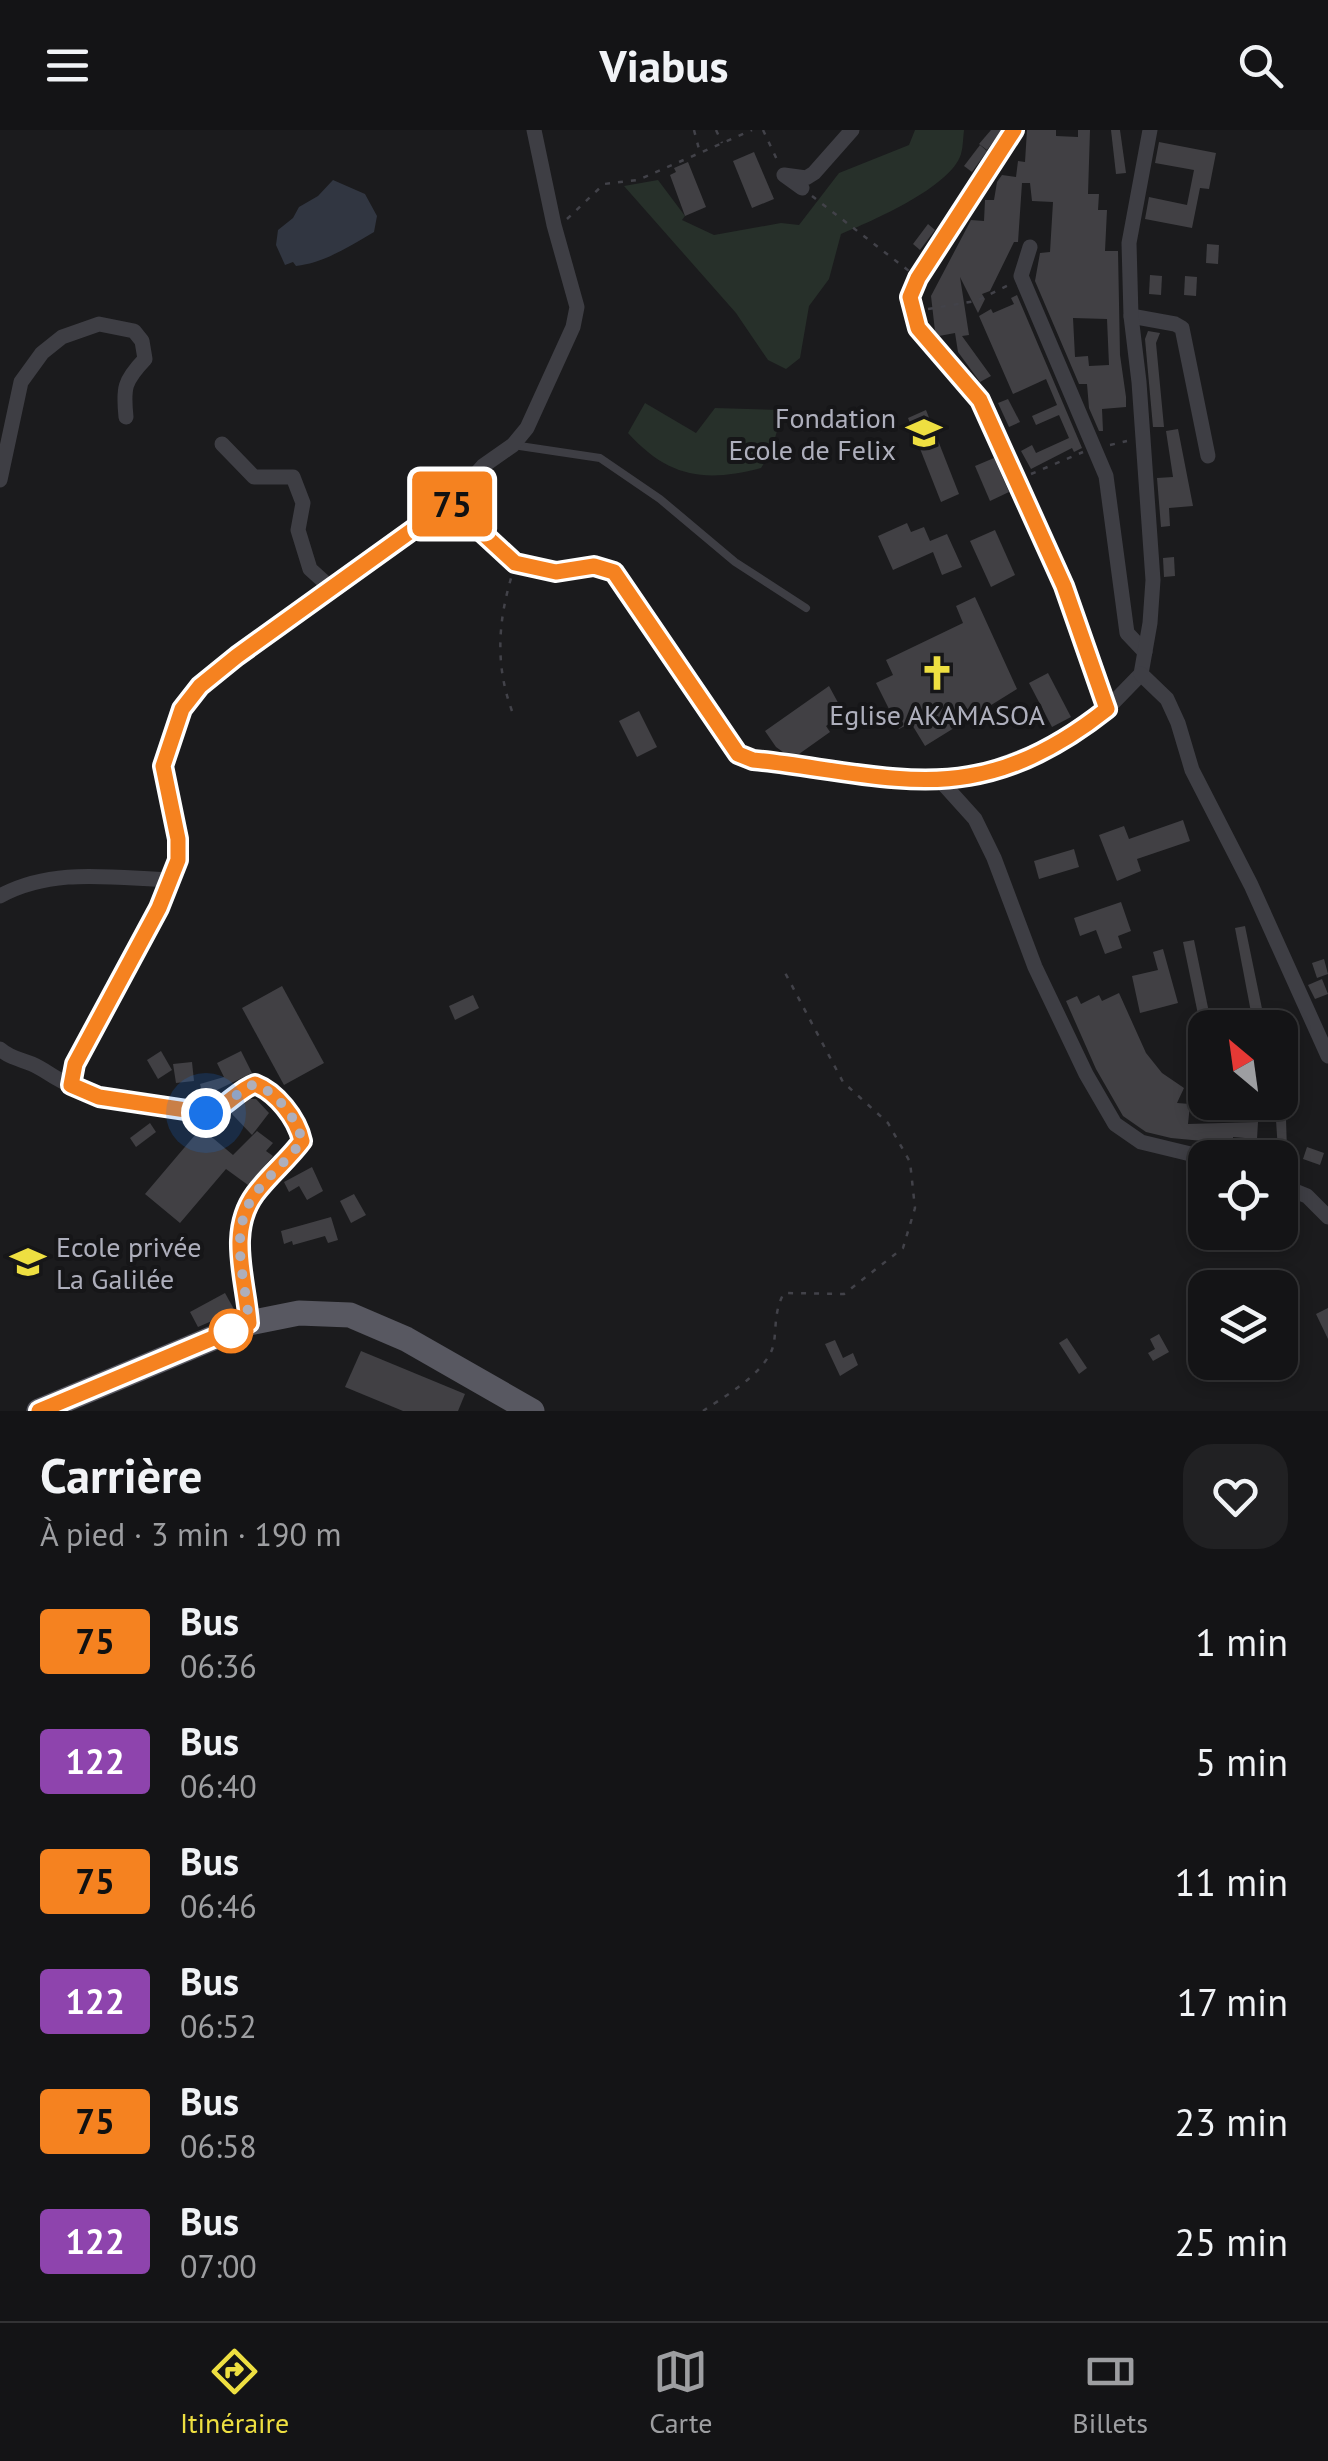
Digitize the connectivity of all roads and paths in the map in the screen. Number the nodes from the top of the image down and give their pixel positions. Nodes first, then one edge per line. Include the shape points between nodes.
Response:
1 (534, 130) edge
2 (694, 130) edge
3 (716, 130) edge
4 (752, 130) edge
5 (763, 130) edge
6 (852, 130) edge
7 (1014, 130) edge
8 (1150, 130) edge
9 (722, 144) junction
10 (700, 152) junction
11 (784, 175) junction
12 (802, 188) joint
13 (554, 225) junction
14 (1030, 247) dead end
15 (1021, 276) junction
16 (918, 278) junction
17 (912, 312) junction
18 (1131, 316) junction
19 (126, 417) dead end
20 (1141, 438) junction
21 (222, 444) dead end
22 (513, 446) junction
23 (1093, 448) junction
24 (1208, 456) dead end
25 (0, 480) edge
26 (1016, 481) junction
27 (450, 503) junction
28 (515, 563) junction
29 (331, 588) junction
30 (806, 608) dead end
31 (1145, 652) junction
32 (1141, 674) junction
33 (1107, 709) junction
34 (512, 711) dead end
35 (938, 778) junction
36 (170, 880) junction
37 (0, 896) edge
38 (782, 967) dead end
39 (0, 1049) edge
40 (1328, 1056) edge
41 (71, 1085) junction
42 (1188, 1153) edge
43 (1298, 1193) edge
44 (1328, 1217) edge
45 (249, 1323) junction
46 (39, 1411) edge
47 (532, 1411) edge
48 (703, 1411) edge

1 - 13 street
2 - 10 path
3 - 9 path
4 - 9 path
5 - 11 path
6 - 11 street via 814,173
7 - 16 street
8 - 18 street via 1130,243
9 - 10 path
10 - 13 path via 638,180 604,184
11 - 12 street
12 - 16 path
13 - 22 street via 577,307 527,428
14 - 15 street
15 - 17 path via 976,301
15 - 23 street
16 - 17 street
17 - 26 street via 918,328 980,400
18 - 20 street
18 - 24 street via 1182,328
19 - 25 street via 124,390 145,359 134,331 99,324 62,337 21,382
20 - 23 path
20 - 31 street via 1153,580
21 - 29 street via 254,477 294,477 303,504 298,530 310,570
22 - 27 street via 483,466
22 - 30 lane via 600,458
23 - 26 path
23 - 31 street via 1106,476 1127,632
26 - 33 street via 1064,586
27 - 28 street
27 - 29 street
28 - 34 path via 500,642 501,682
28 - 35 street via 556,572 594,566 614,572 738,754
29 - 36 street via 212,676 182,709 163,766 178,839
31 - 32 street
32 - 33 street
32 - 40 street via 1167,700 1192,770
33 - 35 street via 1063,741 1021,760
35 - 42 street via 975,819 1035,967 1115,1124 1141,1142
36 - 37 street via 44,879
36 - 41 street via 75,1064
38 - 48 path via 843,1082 896,1136 910,1162 916,1208 903,1248 844,1294 784,1294 775,1308 771,1353 737,1389
39 - 41 street
41 - 45 street via 99,1097 206,1113 255,1084 269,1089 299,1128 302,1141 242,1218 238,1240
43 - 44 street
45 - 46 main road
45 - 47 main road via 299,1313 350,1315

